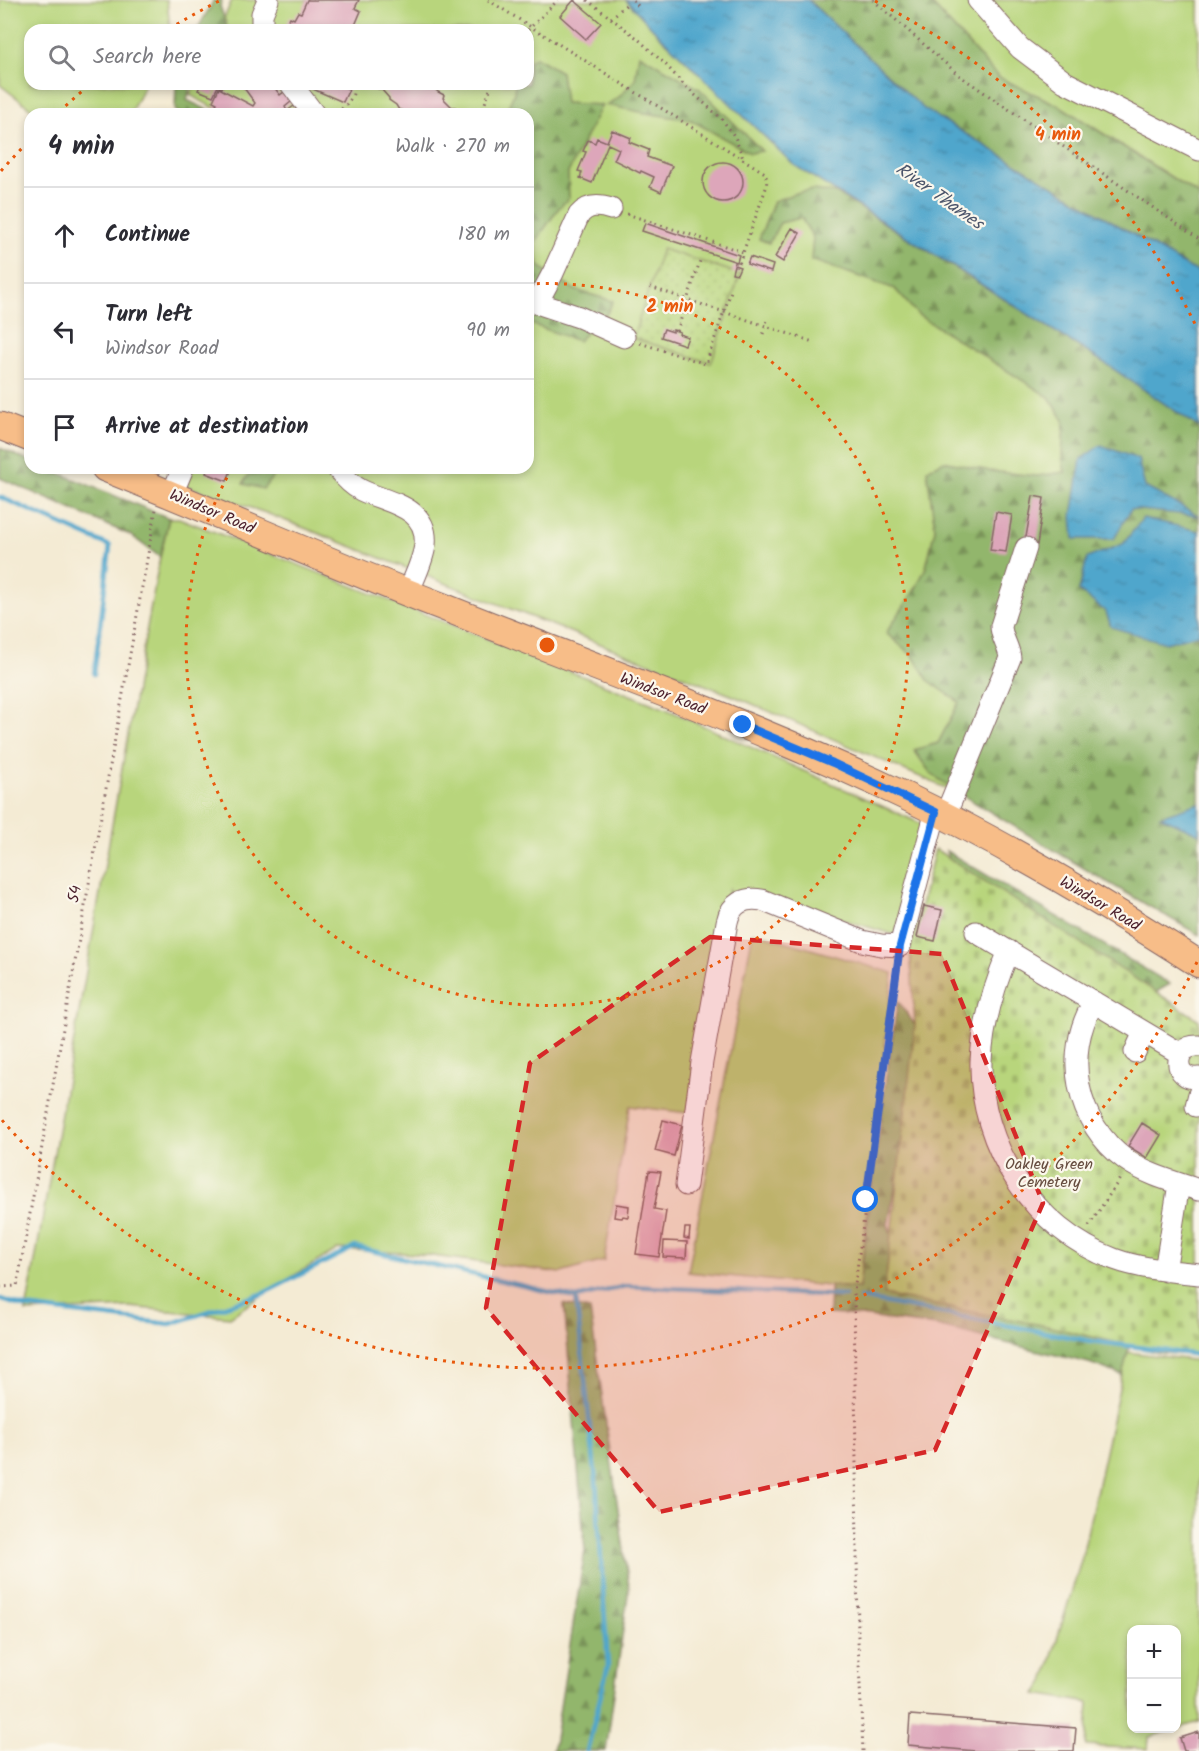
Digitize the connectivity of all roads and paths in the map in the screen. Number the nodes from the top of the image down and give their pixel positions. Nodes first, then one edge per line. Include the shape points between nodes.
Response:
1 (268, 0) edge
2 (489, 0) edge
3 (558, 0) edge
4 (587, 0) edge
5 (633, 0) edge
6 (873, 0) edge
7 (978, 0) edge
8 (627, 4) dead end
9 (639, 7) dead end
10 (611, 18) junction
11 (262, 24) edge
12 (528, 24) edge
13 (533, 24) edge
14 (534, 28) edge
15 (296, 90) edge
16 (354, 90) edge
17 (490, 90) edge
18 (310, 108) edge
19 (342, 108) edge
20 (483, 108) edge
21 (1199, 150) edge
22 (744, 161) junction
23 (611, 209) joint
24 (1199, 239) edge
25 (742, 252) junction
26 (700, 261) dead end
27 (732, 262) dead end
28 (650, 287) dead end
29 (731, 291) dead end
30 (534, 298) edge
31 (687, 300) junction
32 (534, 302) edge
33 (724, 312) junction
34 (768, 317) dead end
35 (765, 326) junction
36 (677, 331) dead end
37 (763, 334) dead end
38 (624, 337) joint
39 (813, 342) dead end
40 (0, 426) edge
41 (24, 436) edge
42 (120, 474) edge
43 (179, 474) edge
44 (342, 474) edge
45 (166, 492) junction
46 (1026, 548) dead end
47 (408, 593) junction
48 (940, 814) junction
49 (976, 932) dead end
50 (900, 946) junction
51 (1008, 951) junction
52 (1199, 964) edge
53 (1094, 1002) junction
54 (1144, 1032) junction
55 (1193, 1047) edge
56 (1135, 1052) dead end
57 (1199, 1078) edge
58 (1131, 1162) junction
59 (686, 1185) dead end
60 (1189, 1187) edge
61 (1079, 1242) junction
62 (1165, 1271) junction
63 (1199, 1274) edge
64 (0, 1287) edge
65 (863, 1751) edge

1 - 11 lane
2 - 12 path
3 - 13 path
4 - 10 path
5 - 9 path
6 - 24 path via 960,76
7 - 21 lane via 1020,48 1065,82
8 - 10 path
10 - 22 path via 721,118 735,137
14 - 22 path
15 - 18 lane
16 - 19 path
17 - 20 path
22 - 25 path via 765,173 767,180
23 - 25 path
23 - 30 lane via 596,206 583,210 553,273
25 - 27 path via 739,264
26 - 31 path
28 - 31 path
29 - 33 path
31 - 33 path
31 - 36 path
32 - 38 lane
33 - 35 path
33 - 38 path via 706,364
34 - 35 path
35 - 37 path
35 - 39 path
40 - 41 main road
42 - 45 main road, Windsor Road
43 - 45 lane
44 - 47 lane via 355,487 414,514 423,526 424,551
45 - 47 main road, Windsor Road
45 - 64 path, 54 via 18,1286
46 - 48 lane via 1001,626 1010,658
47 - 48 main road, Windsor Road via 761,732
48 - 50 lane
48 - 52 main road, Windsor Road via 1033,863
49 - 51 lane
50 - 59 lane via 862,941 762,900 744,900 730,910 706,1036
50 - 65 path via 854,1292
51 - 53 lane
51 - 61 lane via 991,997 983,1038 986,1111 997,1145 1021,1188 1043,1213
53 - 54 lane
53 - 58 lane via 1078,1041 1078,1082 1098,1132
54 - 55 lane
54 - 56 lane
55 - 57 lane via 1178,1064 1183,1073
58 - 60 lane
58 - 61 path
60 - 62 lane
61 - 62 lane via 1125,1263
62 - 63 lane

